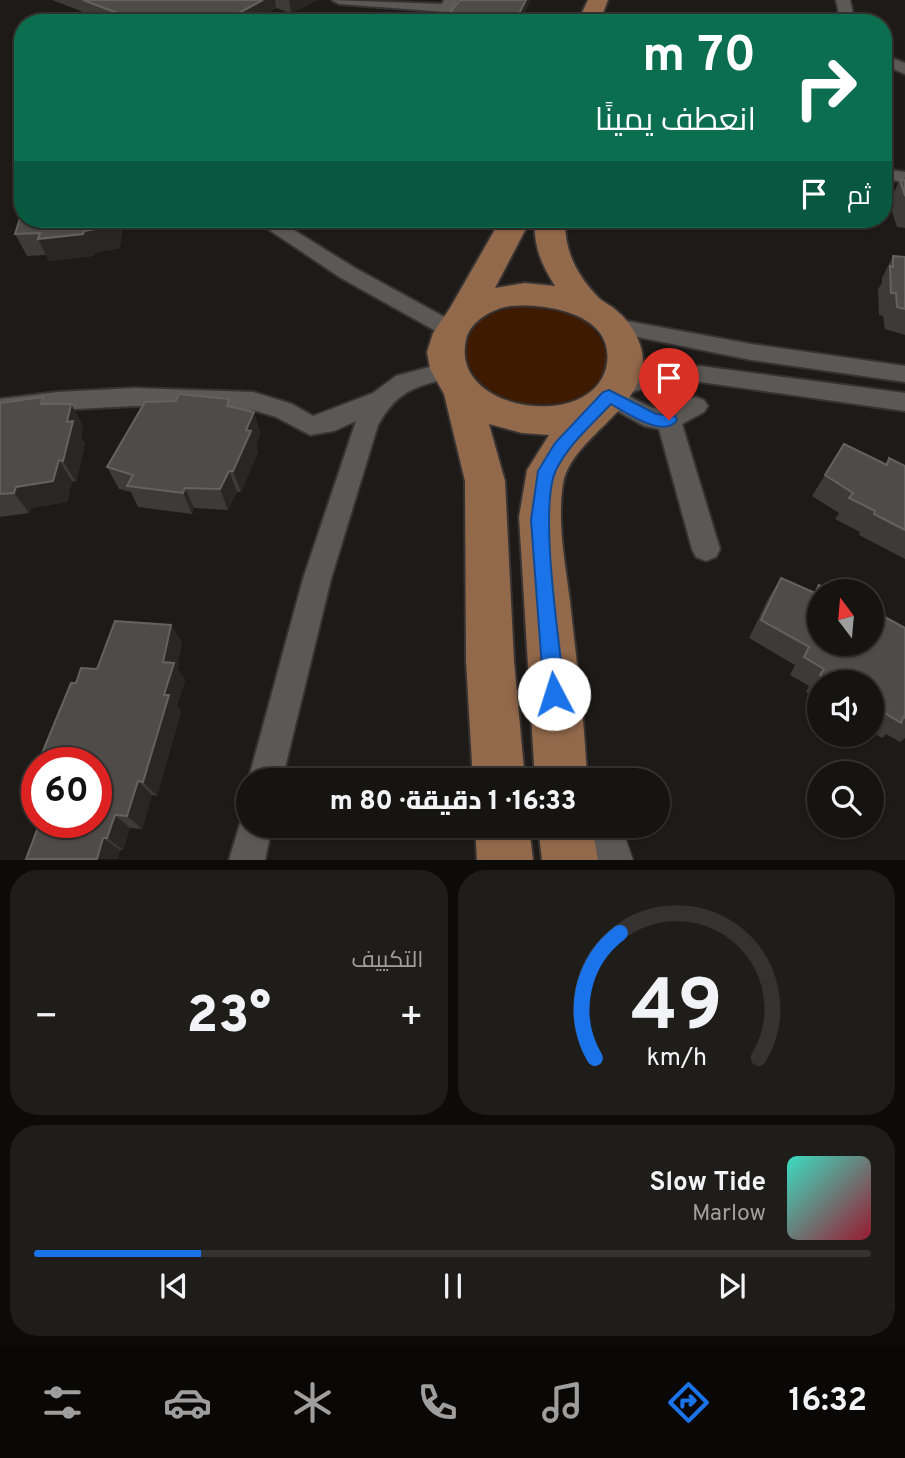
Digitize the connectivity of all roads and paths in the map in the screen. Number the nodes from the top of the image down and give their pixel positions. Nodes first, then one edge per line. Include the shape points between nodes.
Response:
1 (339, 0) edge
2 (451, 0) edge
3 (277, 228) edge
4 (511, 228) edge
5 (550, 228) edge
6 (600, 317) junction
7 (458, 322) junction
8 (905, 374) edge
9 (454, 380) junction
10 (609, 396) junction
11 (381, 399) junction
12 (905, 402) edge
13 (696, 406) dead end
14 (0, 408) edge
15 (669, 420) junction
16 (706, 550) dead end
17 (556, 719) junction
18 (268, 768) edge
19 (498, 768) edge
20 (560, 768) edge
21 (574, 768) edge
22 (252, 838) edge
23 (503, 838) edge
24 (567, 838) edge
25 (600, 838) edge
26 (247, 859) edge
27 (505, 859) edge
28 (570, 859) edge
29 (608, 859) edge

1 - 2 street via 446,8
3 - 7 street via 348,273
4 - 7 main road
5 - 6 main road via 550,247 561,273
6 - 7 main road via 565,298 523,294 485,302
6 - 8 street via 751,352
6 - 10 main road via 623,345 626,366
7 - 9 main road via 445,350
9 - 10 main road via 482,406 510,417 541,421 573,417
9 - 11 street via 404,382
9 - 19 main road via 485,481 489,661
10 - 12 street via 659,376 700,374
10 - 15 street via 653,420
10 - 17 main road via 561,448 547,471 540,520
11 - 14 street via 310,426 284,410 253,401 135,397
11 - 18 street via 366,424 317,579
13 - 15 street
15 - 16 street
17 - 20 main road
17 - 21 street
22 - 26 street
23 - 27 main road
24 - 28 main road
25 - 29 street

